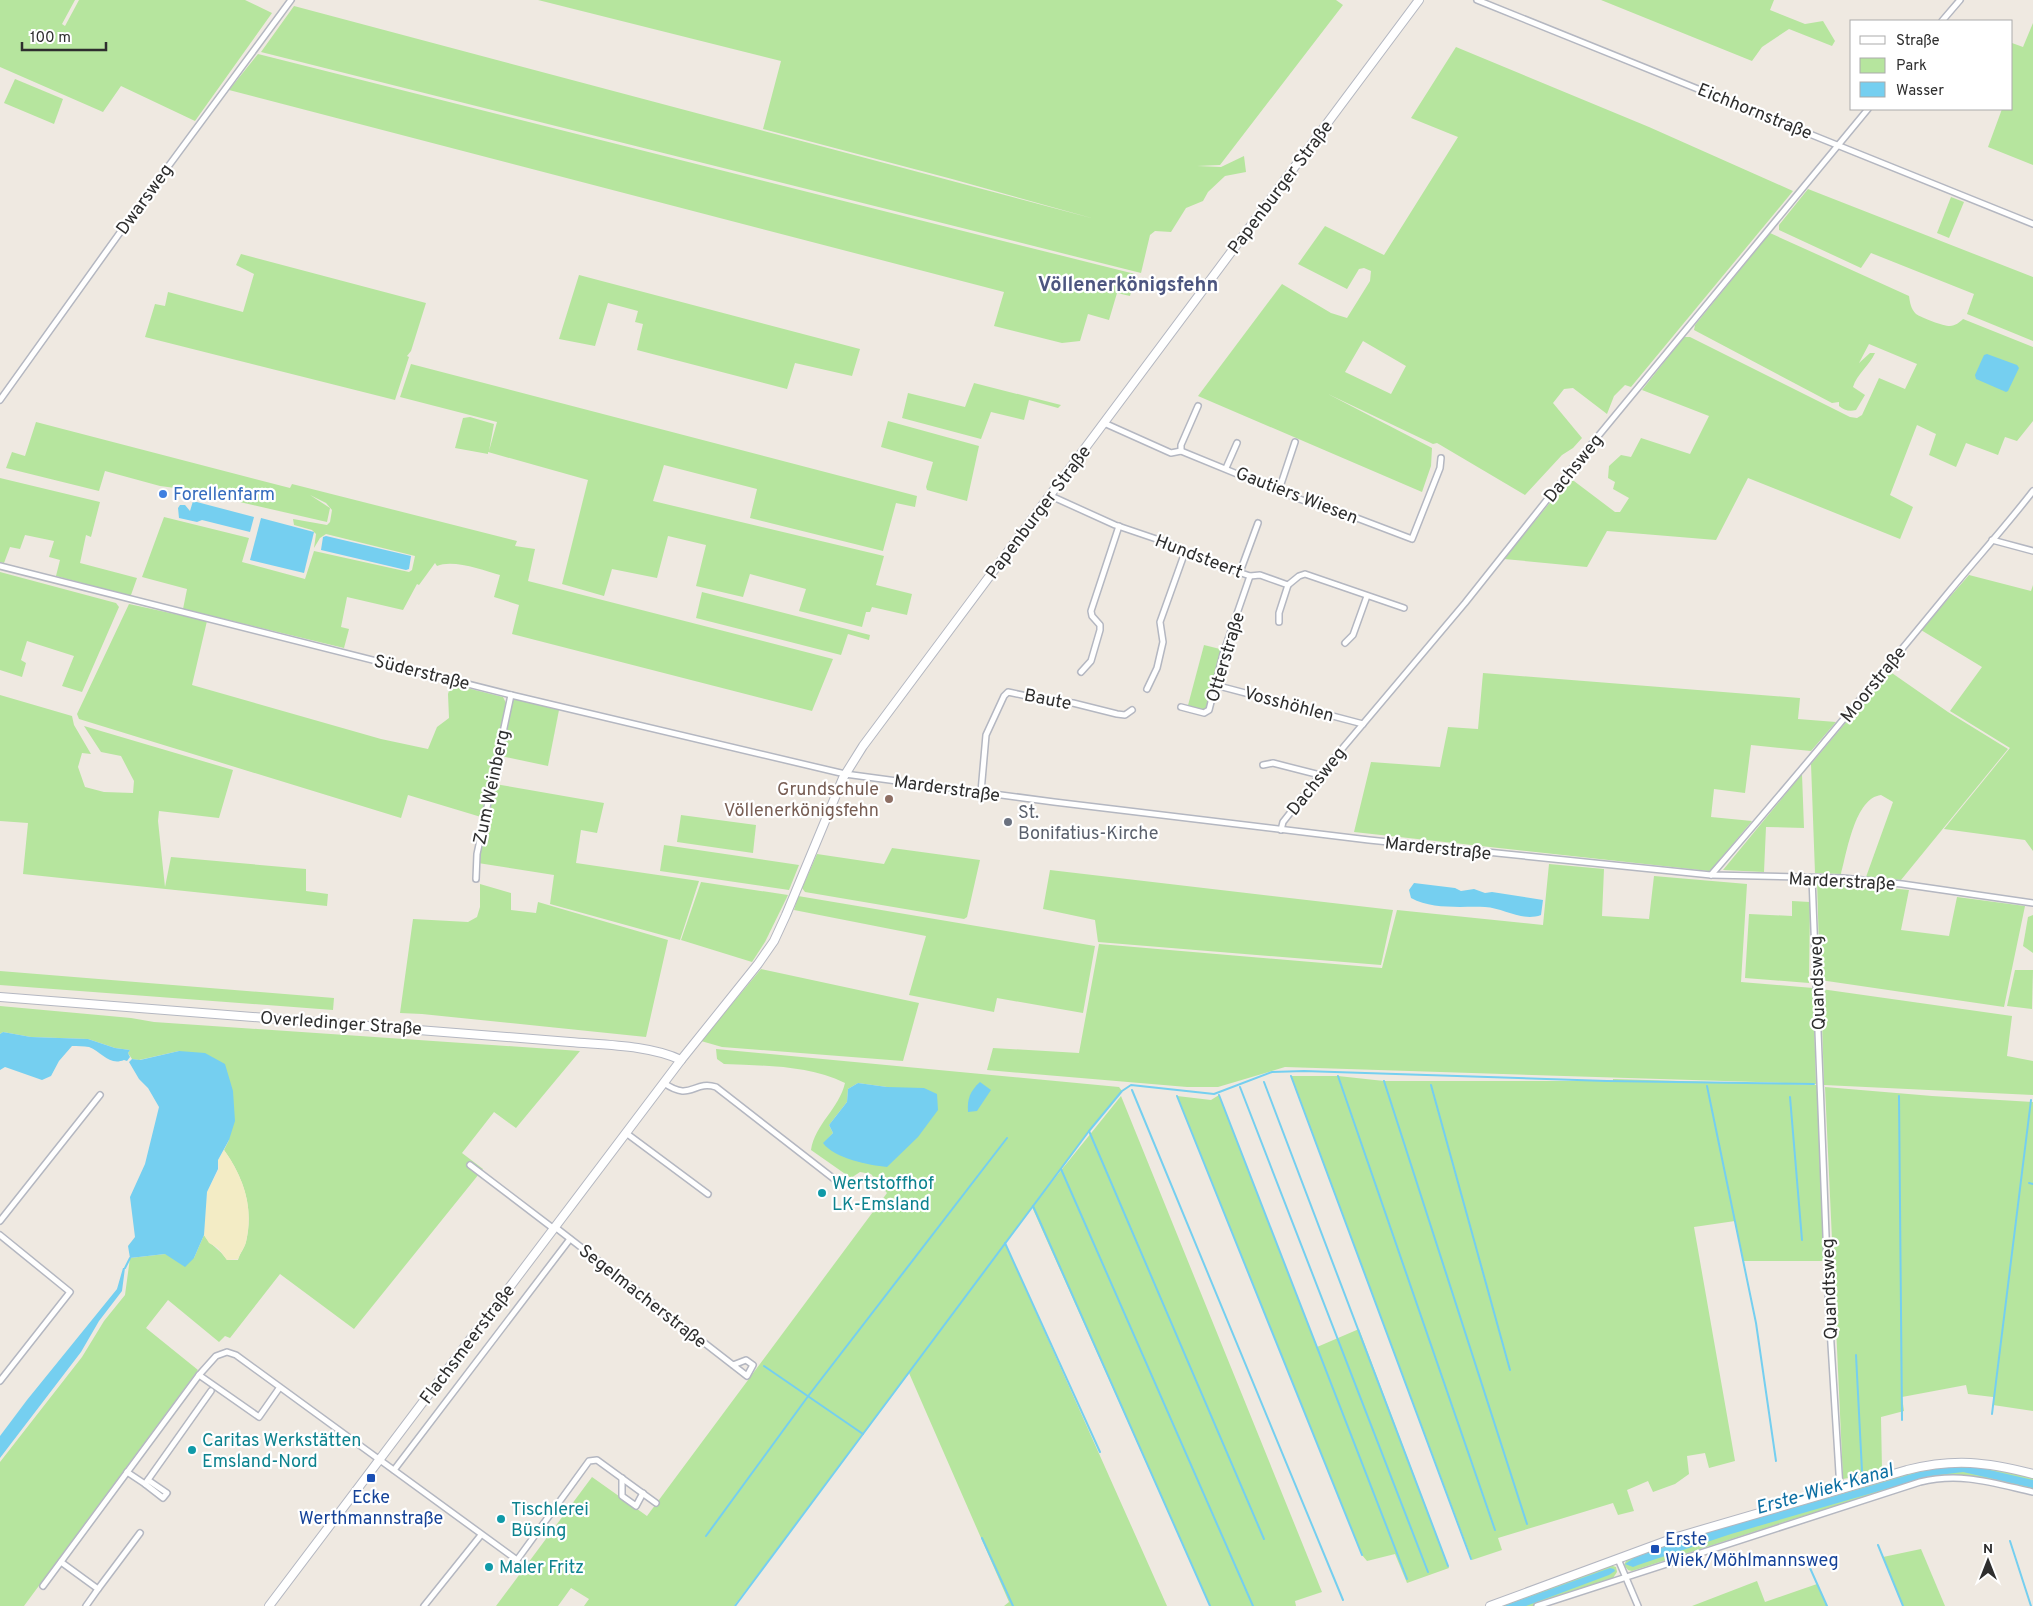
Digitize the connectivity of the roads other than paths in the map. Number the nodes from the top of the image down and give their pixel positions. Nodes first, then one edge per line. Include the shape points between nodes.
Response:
1 (291, 0) edge
2 (1419, 0) edge
3 (1477, 0) edge
4 (1960, 0) edge
5 (1943, 20) edge
6 (1867, 110) edge
7 (1839, 145) junction
8 (2033, 224) edge
9 (0, 400) edge
10 (1198, 406) dead end
11 (1104, 423) junction
12 (1295, 442) dead end
13 (1237, 443) dead end
14 (1181, 451) junction
15 (1441, 458) dead end
16 (1226, 468) junction
17 (1279, 490) junction
18 (2033, 491) edge
19 (1051, 496) junction
20 (1258, 523) dead end
21 (1119, 526) junction
22 (1992, 540) junction
23 (2033, 551) edge
24 (1185, 552) junction
25 (0, 566) edge
26 (1240, 572) junction
27 (1250, 576) junction
28 (1288, 586) junction
29 (1367, 596) junction
30 (1404, 608) dead end
31 (1279, 622) dead end
32 (1345, 643) dead end
33 (1082, 672) dead end
34 (1215, 685) junction
35 (1146, 689) dead end
36 (511, 694) junction
37 (1181, 707) dead end
38 (1132, 710) dead end
39 (1363, 724) junction
40 (1263, 765) dead end
41 (845, 774) junction
42 (1320, 775) junction
43 (981, 792) junction
44 (1281, 830) junction
45 (1711, 875) junction
46 (1812, 878) junction
47 (476, 879) dead end
48 (2033, 903) edge
49 (0, 997) edge
50 (693, 1044) joint
51 (681, 1060) junction
52 (664, 1083) junction
53 (1821, 1088) joint
54 (100, 1096) dead end
55 (626, 1133) junction
56 (470, 1166) dead end
57 (838, 1182) dead end
58 (708, 1194) dead end
59 (0, 1221) edge
60 (554, 1228) junction
61 (0, 1235) edge
62 (570, 1240) junction
63 (733, 1365) dead end
64 (199, 1375) junction
65 (0, 1381) edge
66 (280, 1387) junction
67 (211, 1391) dead end
68 (380, 1459) junction
69 (394, 1470) junction
70 (127, 1472) junction
71 (2033, 1474) edge
72 (622, 1478) junction
73 (1840, 1489) junction
74 (2033, 1492) edge
75 (643, 1493) junction
76 (656, 1503) dead end
77 (140, 1533) dead end
78 (481, 1534) junction
79 (1618, 1559) junction
80 (60, 1562) junction
81 (1626, 1576) junction
82 (43, 1586) dead end
83 (98, 1590) junction
84 (86, 1606) edge
85 (269, 1606) edge
86 (424, 1606) edge
87 (1490, 1606) edge
88 (1537, 1606) edge
89 (1638, 1606) edge

1 - 9 street, Dwarsweg
2 - 11 street, Papenburger Straße
3 - 7 street, Eichhornstraße
4 - 5 street
6 - 7 street, Dachsweg
7 - 8 street, Eichhornstraße
7 - 39 street, Dachsweg
10 - 14 street
11 - 14 street, Gautiers Wiesen via 1171,453
11 - 19 street, Papenburger Straße
12 - 17 street
13 - 16 street
14 - 16 street, Gautiers Wiesen
15 - 17 street, Gautiers Wiesen via 1412,539
16 - 17 street, Gautiers Wiesen
18 - 22 street, Moorstraße
19 - 21 street, Hundsteert
19 - 41 street, Papenburger Straße via 898,697
20 - 26 street
21 - 24 street, Hundsteert via 1177,546
21 - 33 street via 1091,612 1100,630 1091,661
22 - 23 street
22 - 45 street, Moorstraße via 1808,764
24 - 26 street, Hundsteert
24 - 35 street via 1160,622 1163,642 1157,668
25 - 36 street, Süderstraße
26 - 27 street, Hundsteert
27 - 28 street, Hundsteert via 1260,574
27 - 34 street, Otterstraße
28 - 29 street via 1305,574
28 - 31 street
29 - 30 street
29 - 32 street via 1354,635
34 - 37 street, Otterstraße via 1207,712
34 - 39 street, Vosshöhlen
36 - 41 street, Süderstraße
36 - 47 street, Zum Weinberg via 477,854
38 - 43 street, Baute via 1125,715 1117,714 1008,692 987,732
39 - 42 street, Dachsweg
40 - 42 street via 1273,763
41 - 43 street, Marderstraße
41 - 50 street, Papenburger Straße via 774,941
42 - 44 street, Dachsweg via 1283,822
43 - 44 street, Marderstraße
44 - 45 street, Marderstraße
45 - 46 street, Marderstraße
46 - 48 street, Marderstraße via 1902,884
46 - 53 street, Quandsweg
49 - 51 street, Overledinger Straße via 570,1042 669,1054
50 - 51 street, Flachsmeerstraße
51 - 52 street, Flachsmeerstraße
52 - 55 street, Flachsmeerstraße
52 - 57 street via 681,1092 709,1085 716,1087
53 - 73 street, Quandtsweg via 1829,1312
54 - 59 street
55 - 58 street
55 - 60 street, Flachsmeerstraße
56 - 60 street, Segelmacherstraße
60 - 62 street, Segelmacherstraße
60 - 68 street, Flachsmeerstraße
61 - 65 street via 70,1292
62 - 63 street, Segelmacherstraße
62 - 69 street, Flachsmeerstraße
64 - 66 street via 216,1356 227,1352
64 - 66 street via 259,1417
64 - 70 street
66 - 68 street
67 - 70 street via 146,1482
68 - 69 street
68 - 85 street, Flachsmeerstraße
69 - 78 street
70 - 80 street
71 - 73 street via 1985,1463 1936,1463
72 - 75 street
72 - 75 street via 622,1496 636,1506
72 - 78 street via 597,1460 590,1461 517,1560
73 - 79 street via 1677,1537
74 - 81 street via 1970,1478 1936,1478
75 - 76 street
77 - 83 street
78 - 86 street
79 - 81 street
79 - 87 street
80 - 82 street
80 - 83 street
81 - 88 street
81 - 89 street
83 - 84 street

